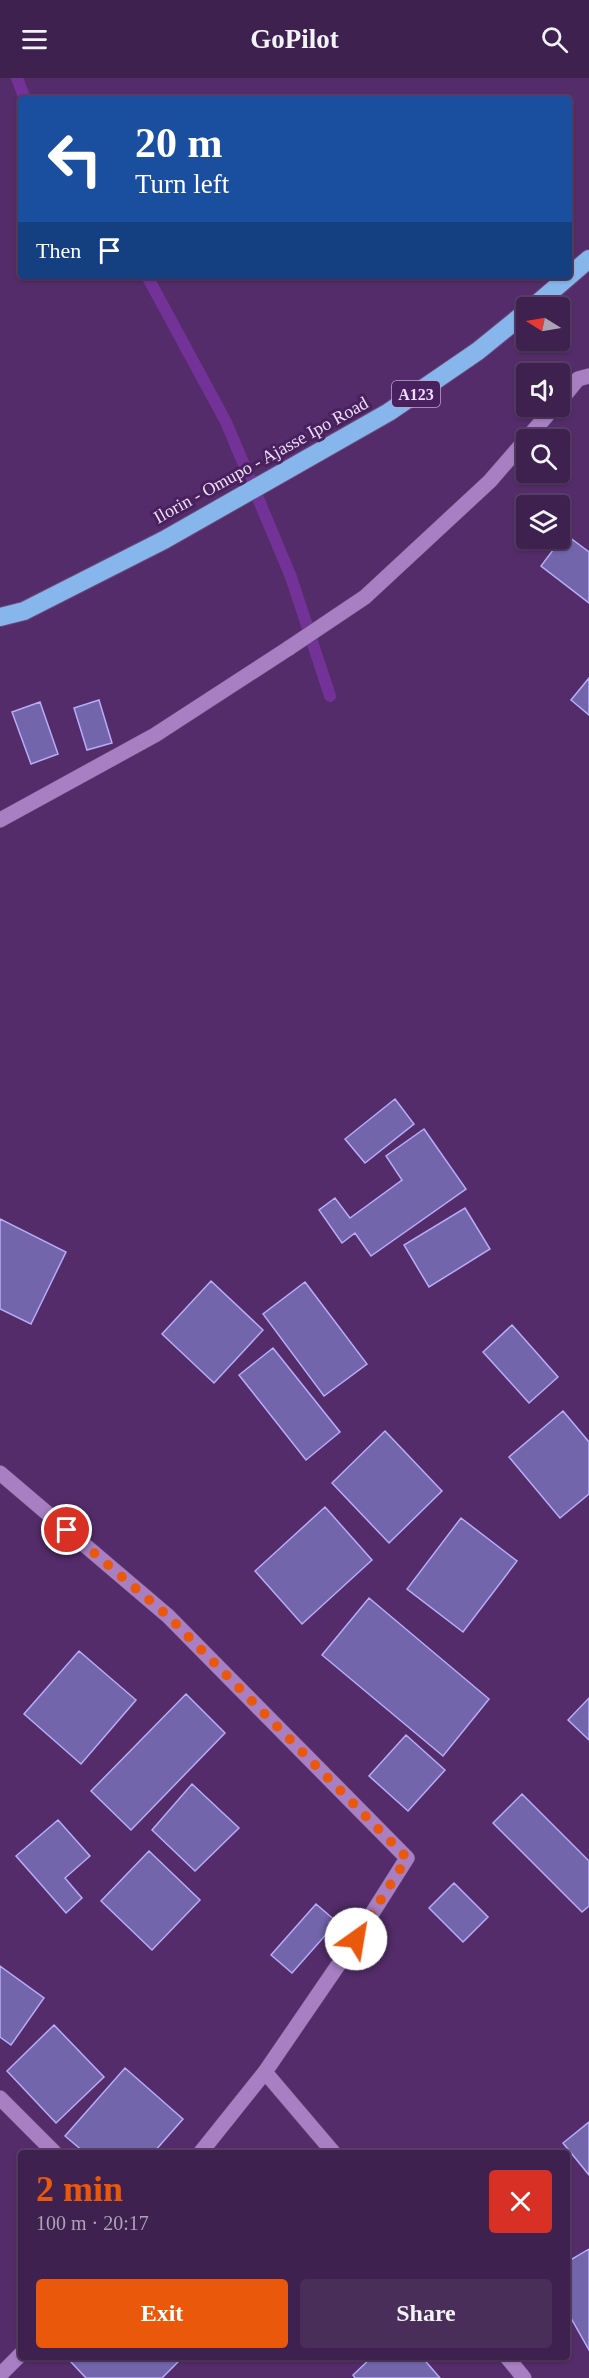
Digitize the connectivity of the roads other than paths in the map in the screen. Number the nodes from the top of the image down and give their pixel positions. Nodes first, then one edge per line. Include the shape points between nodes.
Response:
1 (589, 259) edge
2 (572, 274) edge
3 (566, 279) edge
4 (545, 297) edge
5 (516, 320) edge
6 (585, 381) edge
7 (570, 393) edge
8 (545, 417) edge
9 (0, 617) edge
10 (0, 820) edge
11 (0, 1473) edge
12 (265, 2072) junction
13 (0, 2098) edge
14 (52, 2150) edge
15 (203, 2150) edge
16 (331, 2150) edge
17 (18, 2357) edge
18 (509, 2360) edge
19 (0, 2375) edge
20 (524, 2378) edge

1 - 2 highway
3 - 4 highway
5 - 9 highway, Ilorin - Omupo - Ajasse Ipo Road / A123 via 390,412 164,540 24,611
6 - 7 street
8 - 10 street via 490,481 365,597 155,735
11 - 12 street via 168,1616 407,1858
12 - 15 street
12 - 16 street
13 - 14 street
17 - 19 street
18 - 20 street

